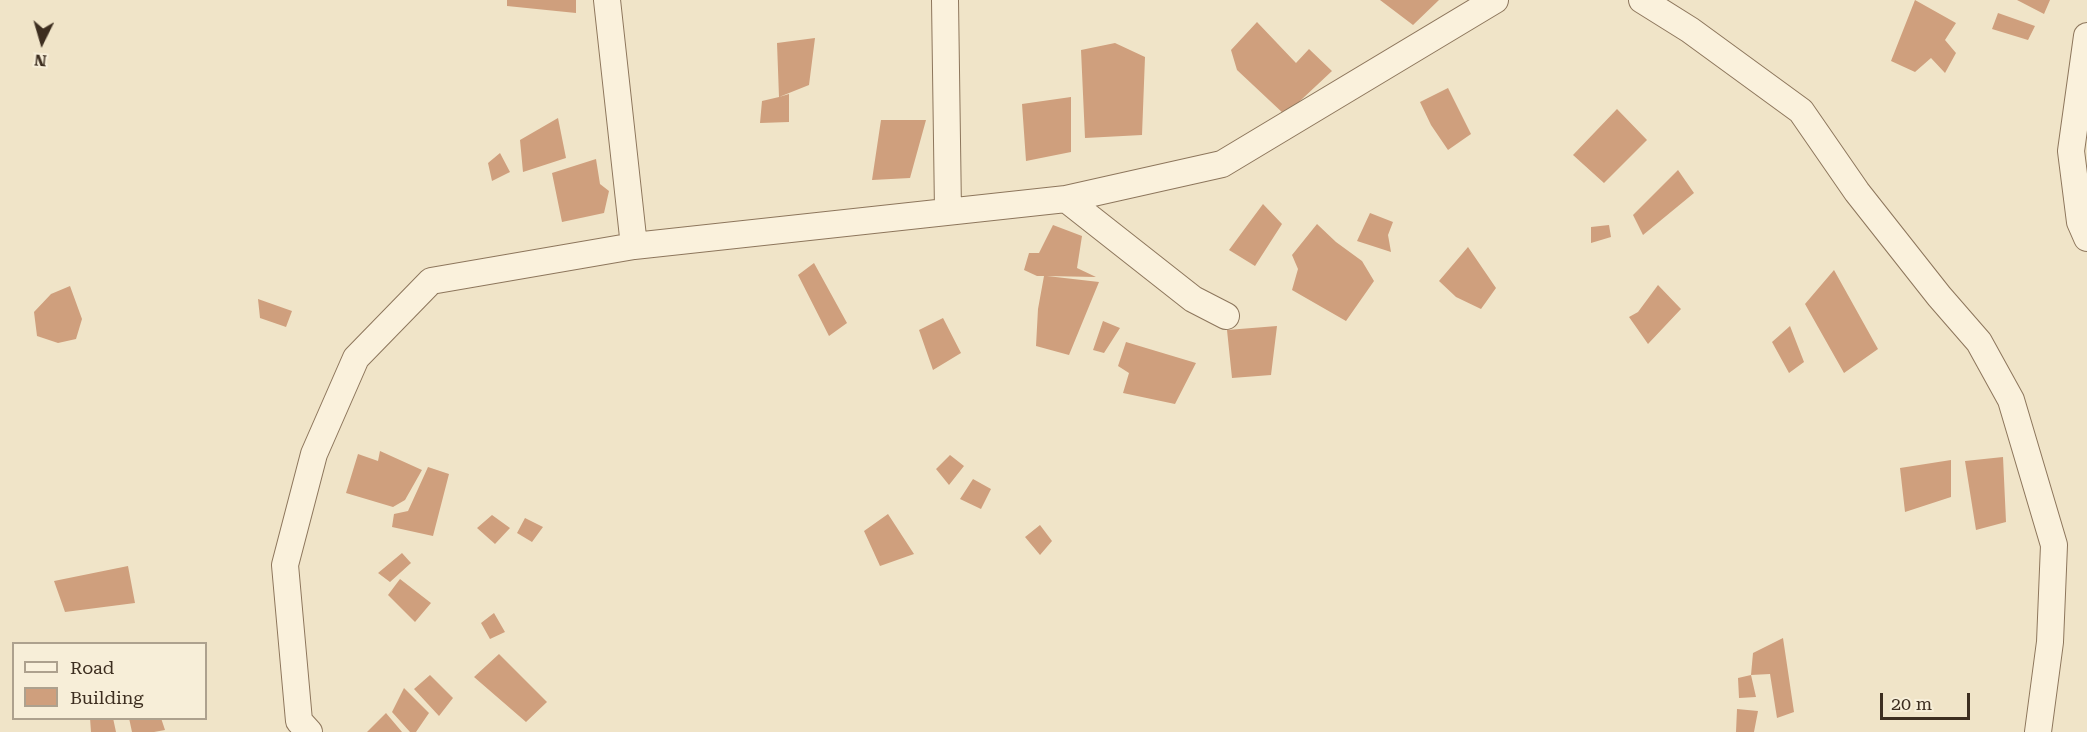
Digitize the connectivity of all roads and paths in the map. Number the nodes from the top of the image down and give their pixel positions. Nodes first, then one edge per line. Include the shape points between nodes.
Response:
1 (607, 0) edge
2 (945, 0) edge
3 (1495, 0) edge
4 (1641, 0) edge
5 (2087, 36) edge
6 (1066, 199) junction
7 (948, 212) junction
8 (2087, 238) edge
9 (634, 246) junction
10 (1226, 316) dead end
11 (309, 732) edge
12 (2038, 732) edge

1 - 9 street
2 - 7 street
3 - 6 street via 1222,164
4 - 12 street via 1690,30 1801,111 1857,192 1979,342 2011,400 2054,545 2050,642
5 - 8 street via 2070,151 2080,222
6 - 7 street
6 - 10 street via 1193,299
7 - 9 street
9 - 11 street via 431,281 356,358 314,454 285,565 299,721

